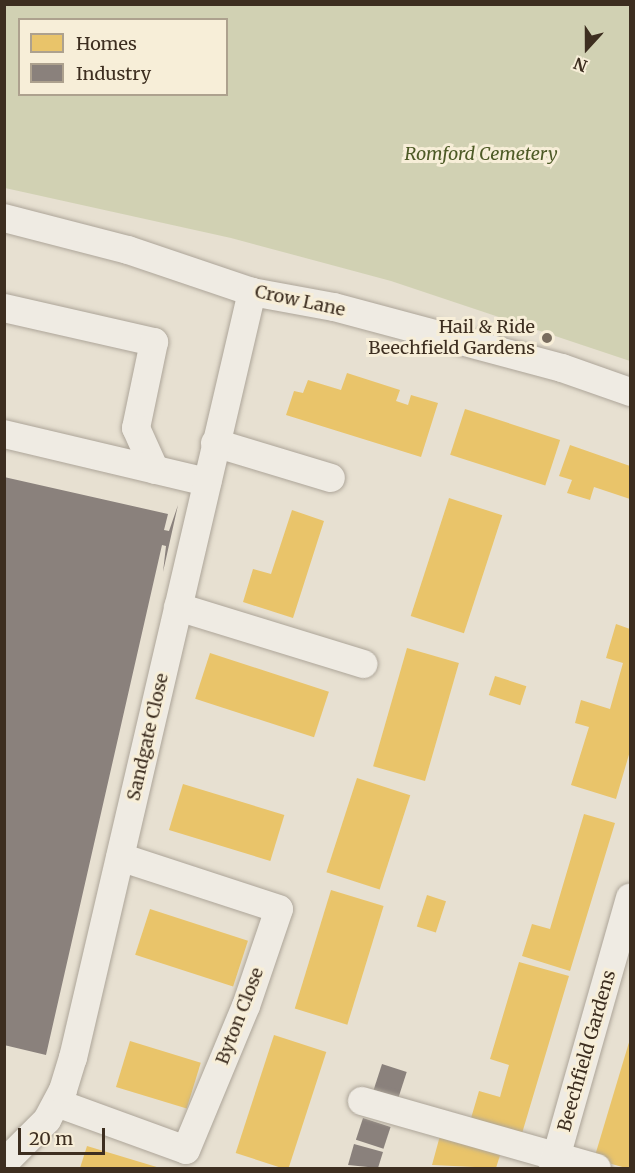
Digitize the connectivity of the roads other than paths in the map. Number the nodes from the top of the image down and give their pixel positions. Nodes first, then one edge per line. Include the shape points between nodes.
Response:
1 (4, 218) edge
2 (252, 292) junction
3 (4, 308) edge
4 (630, 392) edge
5 (4, 434) edge
6 (216, 443) junction
7 (154, 470) junction
8 (331, 478) dead end
9 (207, 482) junction
10 (178, 607) junction
11 (363, 664) dead end
12 (120, 857) junction
13 (630, 898) edge
14 (362, 1101) dead end
15 (57, 1103) junction
16 (4, 1163) edge
17 (555, 1163) edge
18 (597, 1168) edge

1 - 2 street, Crow Lane via 128,250
2 - 4 street, Crow Lane via 334,307 562,368
2 - 6 street, Sandgate Close
3 - 7 street via 154,342 136,428
5 - 7 street
6 - 8 street
6 - 9 street, Sandgate Close
7 - 9 street
9 - 10 street, Sandgate Close
10 - 11 street
10 - 12 street, Sandgate Close
12 - 15 street, Sandgate Close via 73,1058
12 - 15 street, Byton Close via 279,909 246,1006 186,1150
13 - 17 street, Beechfield Gardens
14 - 17 street
15 - 16 street, Sandgate Close via 38,1131
17 - 18 street

